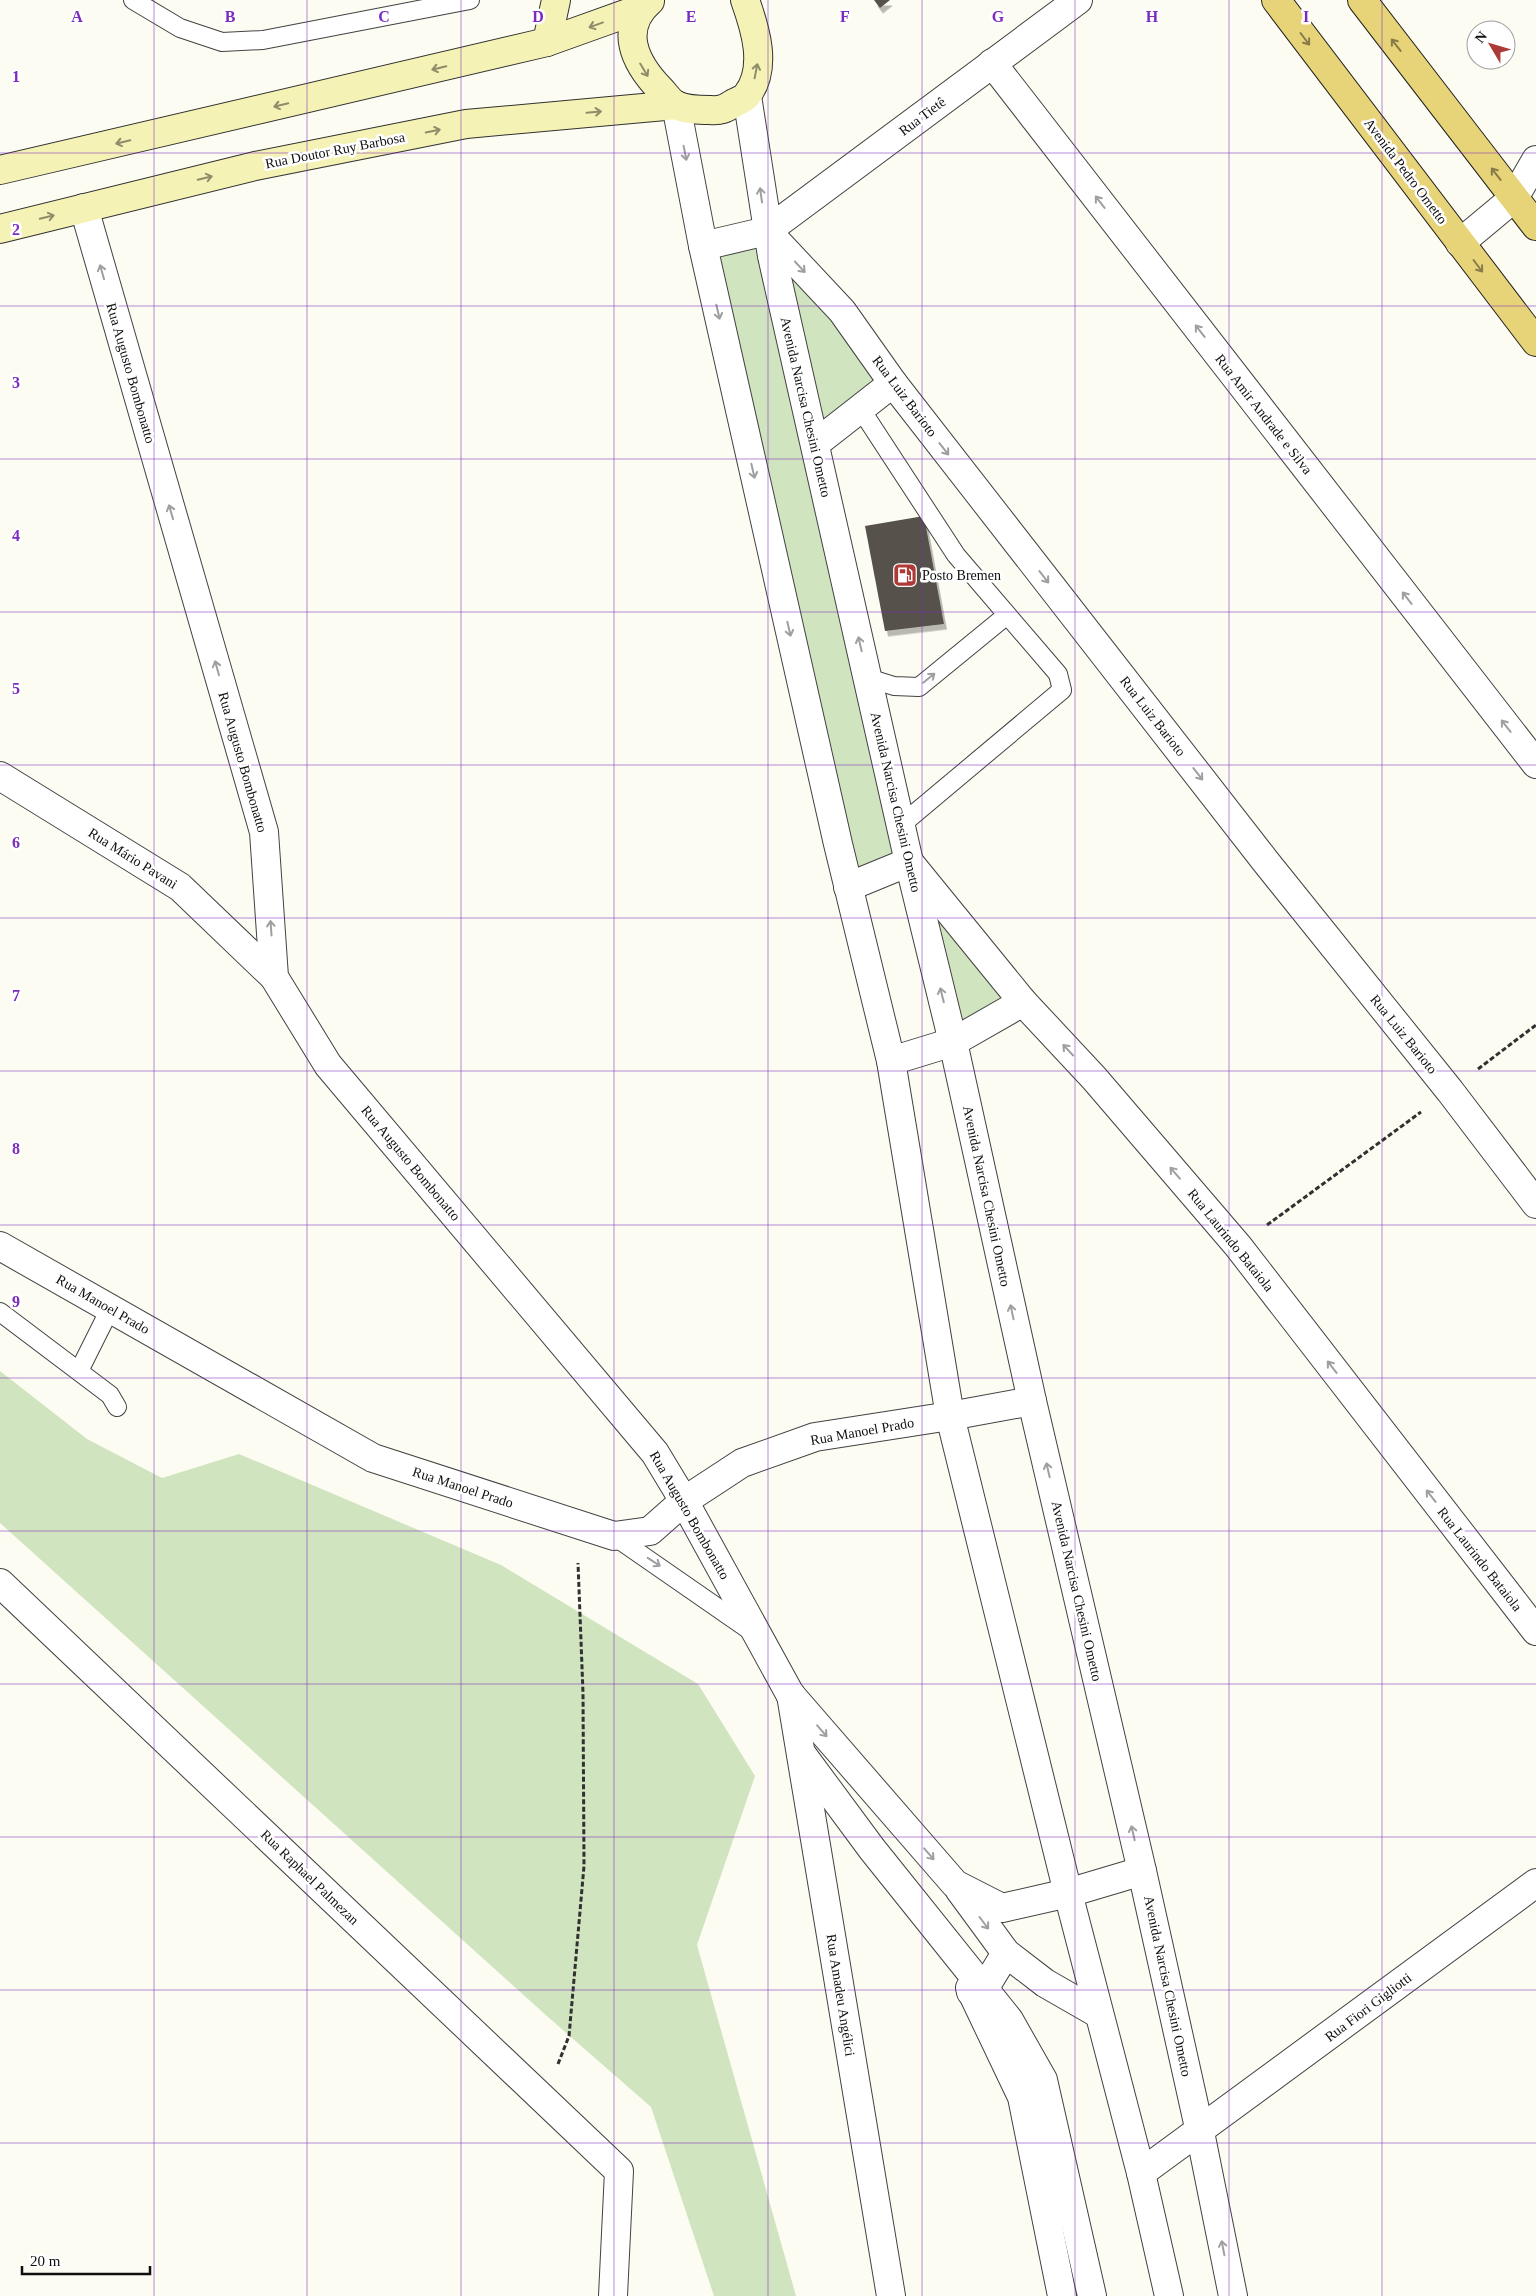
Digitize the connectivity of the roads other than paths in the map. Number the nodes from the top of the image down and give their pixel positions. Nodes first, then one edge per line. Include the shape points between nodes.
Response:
1 (133, 0) edge
2 (470, 0) edge
3 (556, 0) edge
4 (1078, 0) edge
5 (1276, 0) edge
6 (1362, 0) edge
7 (644, 3) edge
8 (744, 3) edge
9 (548, 42) junction
10 (992, 63) junction
11 (746, 96) junction
12 (676, 105) junction
13 (1536, 160) edge
14 (0, 170) edge
15 (1525, 196) edge
16 (84, 208) junction
17 (1536, 226) edge
18 (0, 229) edge
19 (767, 231) junction
20 (1460, 243) junction
21 (703, 246) junction
22 (1536, 342) edge
23 (893, 383) junction
24 (860, 408) junction
25 (814, 444) junction
26 (1007, 616) junction
27 (868, 678) junction
28 (1536, 764) edge
29 (0, 776) edge
30 (901, 825) junction
31 (909, 862) junction
32 (848, 887) junction
33 (274, 977) junction
34 (1023, 1002) junction
35 (953, 1042) junction
36 (891, 1061) junction
37 (1536, 1204) edge
38 (0, 1246) edge
39 (110, 1309) junction
40 (0, 1312) edge
41 (79, 1371) junction
42 (1032, 1401) junction
43 (117, 1407) dead end
44 (950, 1416) junction
45 (684, 1500) junction
46 (614, 1536) junction
47 (0, 1583) edge
48 (1536, 1631) edge
49 (759, 1637) junction
50 (790, 1694) junction
51 (801, 1753) junction
52 (1142, 1871) junction
53 (1536, 1883) edge
54 (955, 1884) junction
55 (1068, 1893) junction
56 (1006, 1953) junction
57 (978, 1990) junction
58 (1099, 2014) junction
59 (1200, 2132) junction
60 (1141, 2174) junction
61 (613, 2296) edge
62 (891, 2296) edge
63 (1062, 2296) edge
64 (1092, 2296) edge
65 (1169, 2296) edge
66 (1233, 2296) edge

1 - 2 lane via 180,28 222,42 263,40
3 - 9 main road
4 - 10 street, Rua Tietê
5 -> 20 main road, Avenida Pedro Ometto
15 -> 6 main road
7 -> 9 main road
7 -> 12 main road via 632,31 634,50 645,74
11 -> 8 main road via 758,65 757,44
9 -> 14 main road
10 - 19 street, Rua Tietê
28 -> 10 street, Rua Amir Andrade e Silva
11 - 12 main road, Rua Doutor Ruy Barbosa via 722,111 694,110
19 -> 11 street, Avenida Narcisa Chesini Ometto
16 -> 12 main road, Rua Doutor Ruy Barbosa via 255,166 466,124
12 -> 21 street
13 - 15 street
15 - 17 main road
15 - 20 street
18 -> 16 main road, Rua Doutor Ruy Barbosa
33 -> 16 street, Rua Augusto Bombonatto via 264,832
19 - 21 street
19 -> 23 street, Rua Luiz Barioto via 842,311
19 - 25 street, Avenida Narcisa Chesini Ometto
20 -> 22 main road, Avenida Pedro Ometto
21 -> 32 street
23 - 24 street
23 -> 37 street, Rua Luiz Barioto
24 - 25 street
24 - 26 lane via 956,555
27 -> 25 street, Avenida Narcisa Chesini Ometto
27 -> 26 lane via 894,686 919,687
26 - 30 lane via 1058,674 1062,690
27 - 30 street, Avenida Narcisa Chesini Ometto
29 - 33 street, Rua Mário Pavani via 180,887
30 - 31 street, Avenida Narcisa Chesini Ometto
31 - 32 street
31 - 34 street, Rua Laurindo Bataiola
35 -> 31 street, Avenida Narcisa Chesini Ometto
32 - 36 street
33 - 45 street, Rua Augusto Bombonatto via 328,1065 655,1453
34 - 35 street
48 -> 34 street, Rua Laurindo Bataiola via 1238,1246 1094,1078
35 - 36 street
42 -> 35 street, Avenida Narcisa Chesini Ometto
36 - 44 street
38 - 39 street, Rua Manoel Prado
39 - 41 lane
39 - 46 street, Rua Manoel Prado via 372,1458
40 - 41 lane
41 - 43 lane via 110,1395
42 - 44 street, Rua Manoel Prado
52 -> 42 street, Avenida Narcisa Chesini Ometto
44 - 45 street, Rua Manoel Prado via 815,1436 742,1463
44 - 55 street
45 - 46 street, Rua Manoel Prado via 650,1531
45 - 49 street, Rua Augusto Bombonatto
46 -> 49 lane
47 - 61 street, Rua Raphael Palmezan via 619,2171
49 - 50 street, Rua Augusto Bombonatto
50 - 51 street, Rua Amadeu Angélici
50 -> 54 street, Rua Augusto Bombonatto
51 - 57 street via 872,1850 949,1945
51 - 62 street, Rua Amadeu Angélici
52 - 55 street, Rua Augusto Bombonatto
52 - 59 street, Avenida Narcisa Chesini Ometto
53 - 59 street, Rua Fiori Gigliotti
54 - 55 street, Rua Augusto Bombonatto via 1002,1908
54 -> 56 street
55 - 58 street
56 - 57 street
56 - 58 street via 1045,1983
57 - 63 street via 1022,2097
57 - 64 street via 1009,2020 1043,2080
58 - 60 street
59 - 60 street, Rua Fiori Gigliotti
66 -> 59 street, Avenida Narcisa Chesini Ometto
60 - 65 street

